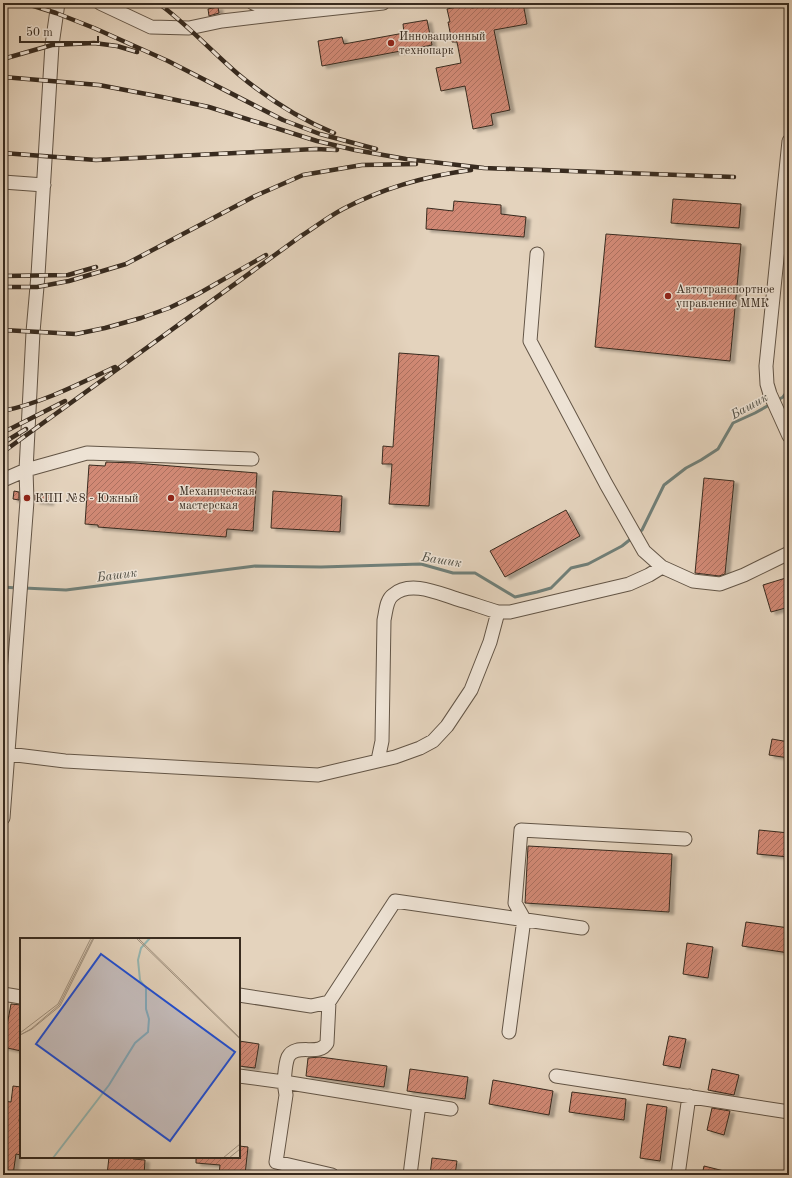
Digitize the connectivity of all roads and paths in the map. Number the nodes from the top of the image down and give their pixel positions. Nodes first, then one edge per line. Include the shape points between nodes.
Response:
1 (58, 3) edge
2 (100, 3) edge
3 (254, 3) edge
4 (382, 3) edge
5 (281, 14) junction
6 (789, 141) edge
7 (3, 182) edge
8 (44, 185) junction
9 (537, 254) dead end
10 (789, 436) edge
11 (252, 459) dead end
12 (26, 470) junction
13 (3, 480) edge
14 (789, 553) edge
15 (662, 567) junction
16 (498, 612) junction
17 (8, 754) junction
18 (378, 760) junction
19 (3, 818) edge
20 (685, 839) dead end
21 (524, 919) junction
22 (582, 928) dead end
23 (3, 994) edge
24 (240, 995) edge
25 (20, 997) edge
26 (329, 1002) junction
27 (509, 1032) dead end
28 (240, 1076) edge
29 (556, 1076) dead end
30 (284, 1082) junction
31 (689, 1096) junction
32 (419, 1104) junction
33 (451, 1109) dead end
34 (789, 1112) edge
35 (332, 1175) edge
36 (410, 1175) edge
37 (678, 1175) edge

1 - 8 street via 52,45
2 - 5 street via 151,27 189,28
3 - 5 street
4 - 5 street
6 - 10 street via 766,366 770,394
7 - 8 street
8 - 12 street
9 - 15 street via 530,341 631,528 644,550
11 - 12 street via 87,453
12 - 13 street
12 - 17 street via 27,501
14 - 15 street via 720,584 694,581
15 - 16 street via 629,584 517,610
16 - 18 street via 490,642 471,690 447,726 433,741 420,748
16 - 18 street via 429,590 402,589 392,595 387,604 384,620 382,734
17 - 18 street via 101,763 318,775
17 - 19 street
20 - 21 street via 521,830 515,902
21 - 22 street
21 - 26 street via 395,901
21 - 27 street
23 - 25 street
24 - 26 street via 311,1006
26 - 30 street via 325,1047 291,1054
28 - 30 street
29 - 31 street
30 - 32 street
30 - 35 street via 286,1095 276,1162
31 - 34 street
31 - 37 street
32 - 33 street
32 - 36 street

